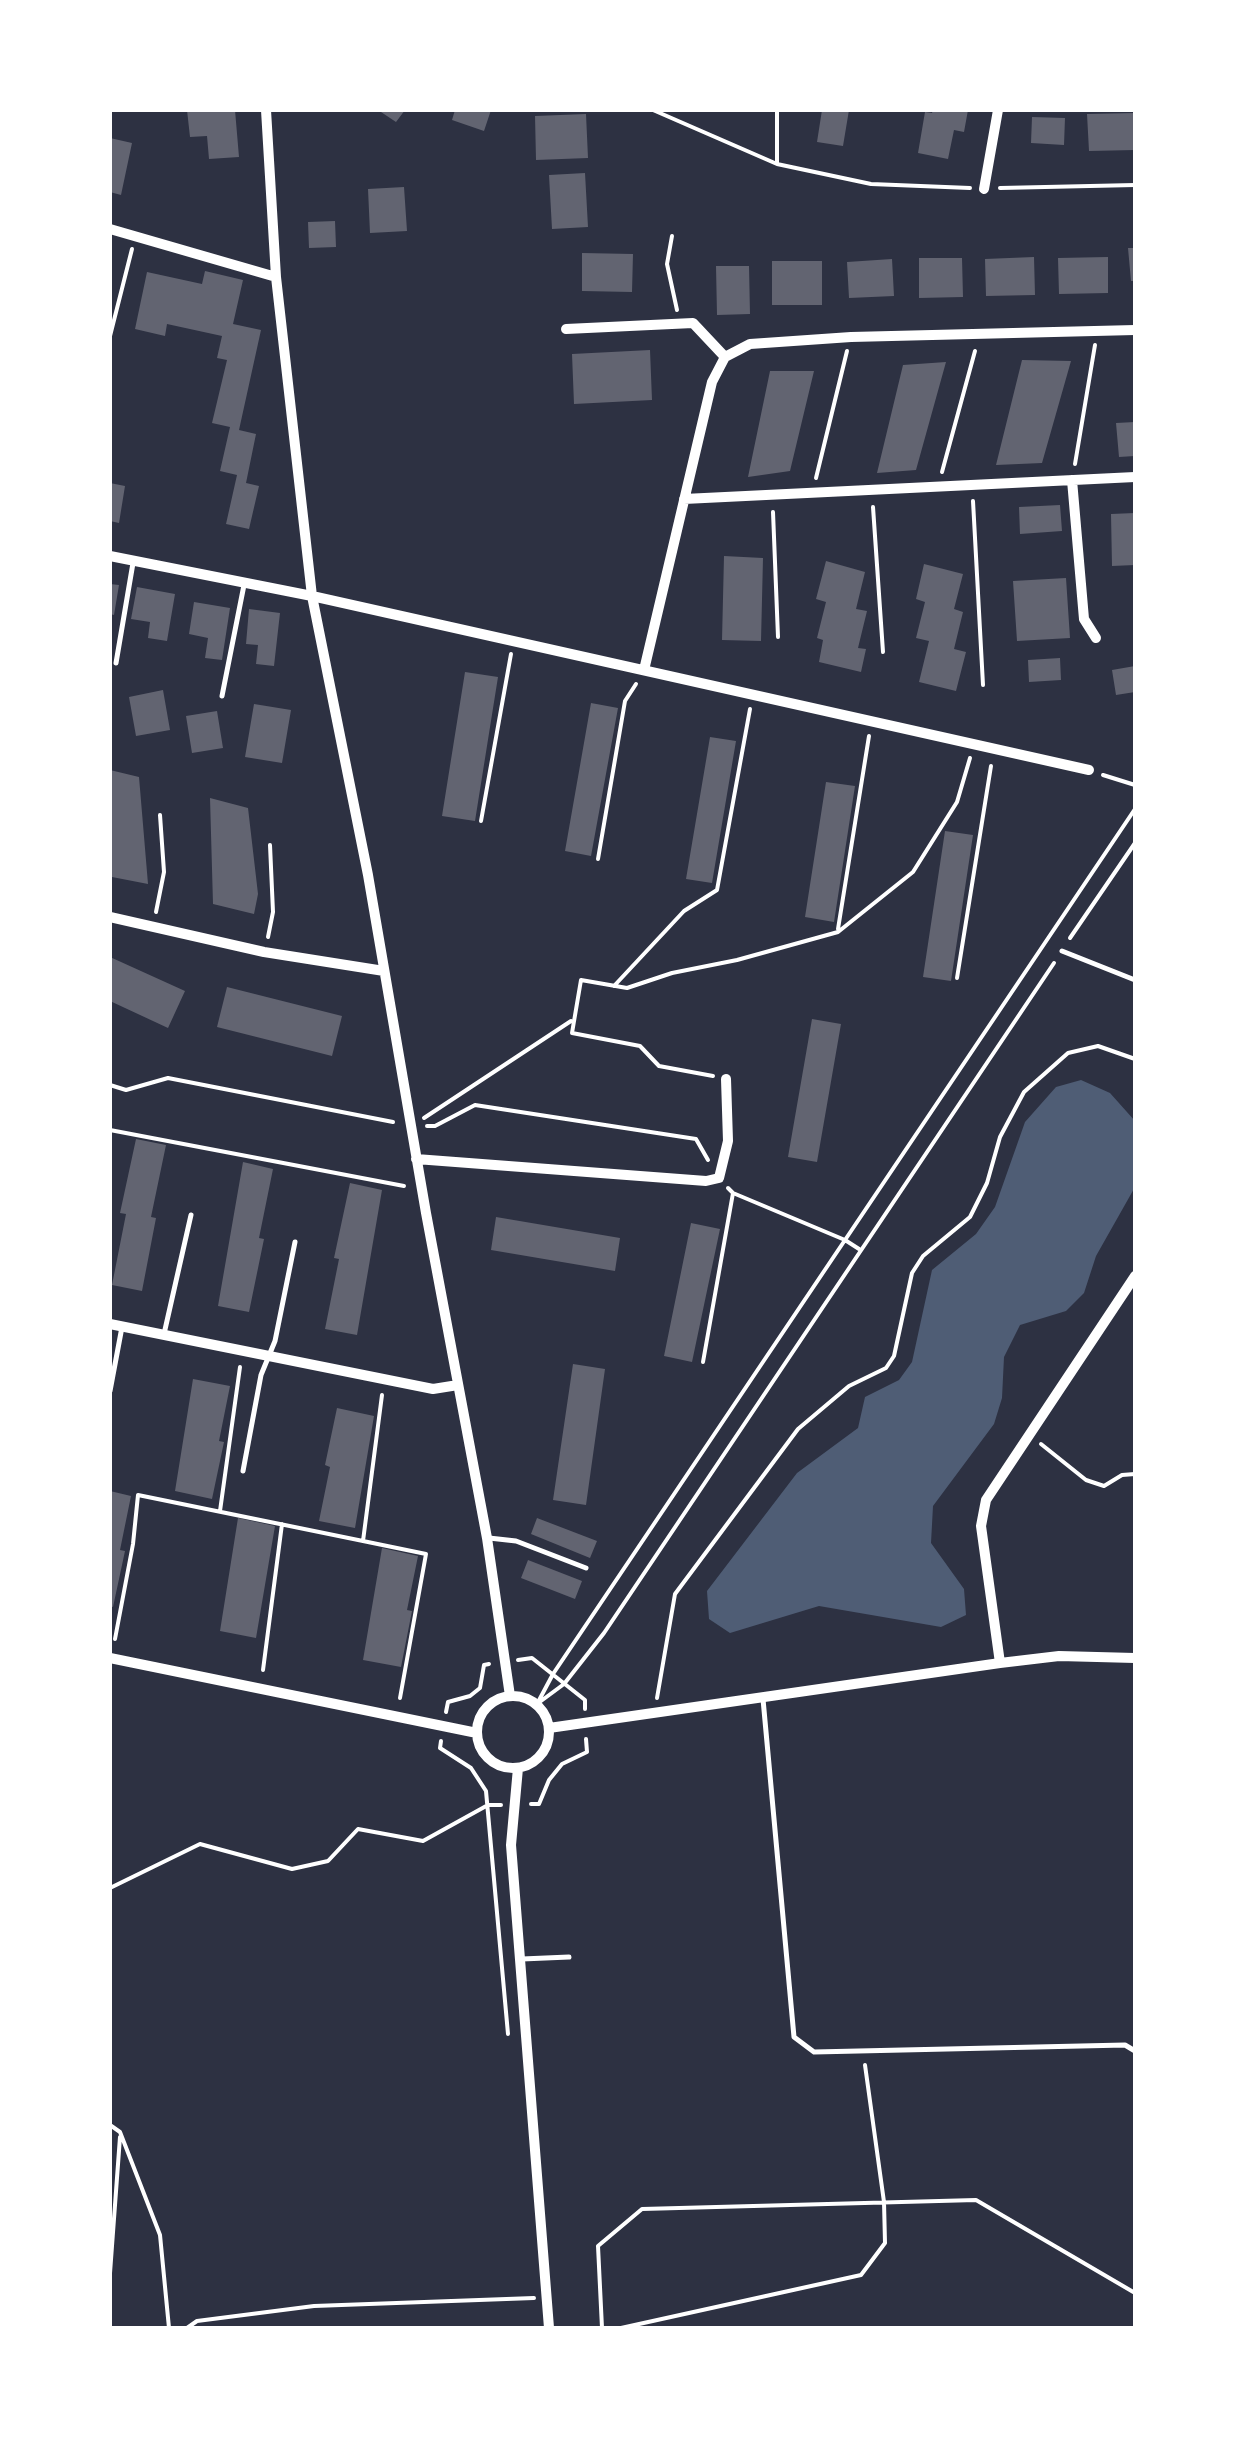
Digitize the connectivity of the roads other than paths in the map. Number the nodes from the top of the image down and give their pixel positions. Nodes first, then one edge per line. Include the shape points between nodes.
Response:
1 (266, 110) edge
2 (998, 110) edge
3 (984, 188) road end
4 (110, 230) edge
5 (276, 277) junction
6 (566, 329) dead end
7 (1135, 330) edge
8 (724, 357) junction
9 (1135, 478) edge
10 (1072, 480) junction
11 (684, 499) junction
12 (110, 556) edge
13 (133, 560) junction
14 (244, 582) junction
15 (312, 596) junction
16 (1096, 638) dead end
17 (116, 663) dead end
18 (644, 670) junction
19 (222, 696) dead end
20 (1089, 770) road end
21 (110, 917) edge
22 (1062, 951) road end
23 (384, 971) junction
24 (1135, 980) edge
25 (726, 1079) road end
26 (416, 1158) junction
27 (191, 1216) dead end
28 (295, 1242) dead end
29 (1135, 1276) edge
30 (116, 1325) edge
31 (164, 1336) junction
32 (269, 1358) junction
33 (458, 1385) junction
34 (110, 1392) edge
35 (242, 1472) dead end
36 (487, 1538) junction
37 (586, 1568) dead end
38 (110, 1658) edge
39 (1135, 1658) edge
40 (1000, 1663) junction
41 (510, 1696) junction
42 (763, 1698) junction
43 (550, 1728) junction
44 (477, 1733) junction
45 (518, 1768) junction
46 (569, 1957) dead end
47 (520, 1959) junction
48 (1135, 2050) edge
49 (549, 2328) edge

1 - 5 street
2 - 3 street
4 - 5 street
5 - 15 street
6 - 8 street via 693,324
7 - 8 street via 851,337 750,344
8 - 11 street
9 - 10 street
10 - 11 street
10 - 16 street via 1084,618
11 - 18 street
12 - 13 street
13 - 14 street
13 - 17 lane
14 - 15 street
14 - 19 lane
15 - 18 street
15 - 23 street
18 - 20 street
21 - 23 street
22 - 24 lane
23 - 26 street
25 - 26 street via 728,1141 718,1178
26 - 33 street
27 - 31 lane
28 - 32 lane
29 - 40 street via 986,1500 981,1526
30 - 31 street
30 - 34 lane
31 - 32 street
32 - 33 street via 433,1390
32 - 35 lane
33 - 36 street
36 - 37 lane via 516,1540
36 - 41 street
38 - 44 street
39 - 40 street
40 - 42 street
41 - 43 street via 538,1704
41 - 44 street via 484,1710
42 - 43 street
42 - 48 lane via 794,2037 814,2052 1125,2045
43 - 45 street via 539,1758
44 - 45 street via 494,1763
45 - 47 street via 512,1845
46 - 47 lane
47 - 49 street

